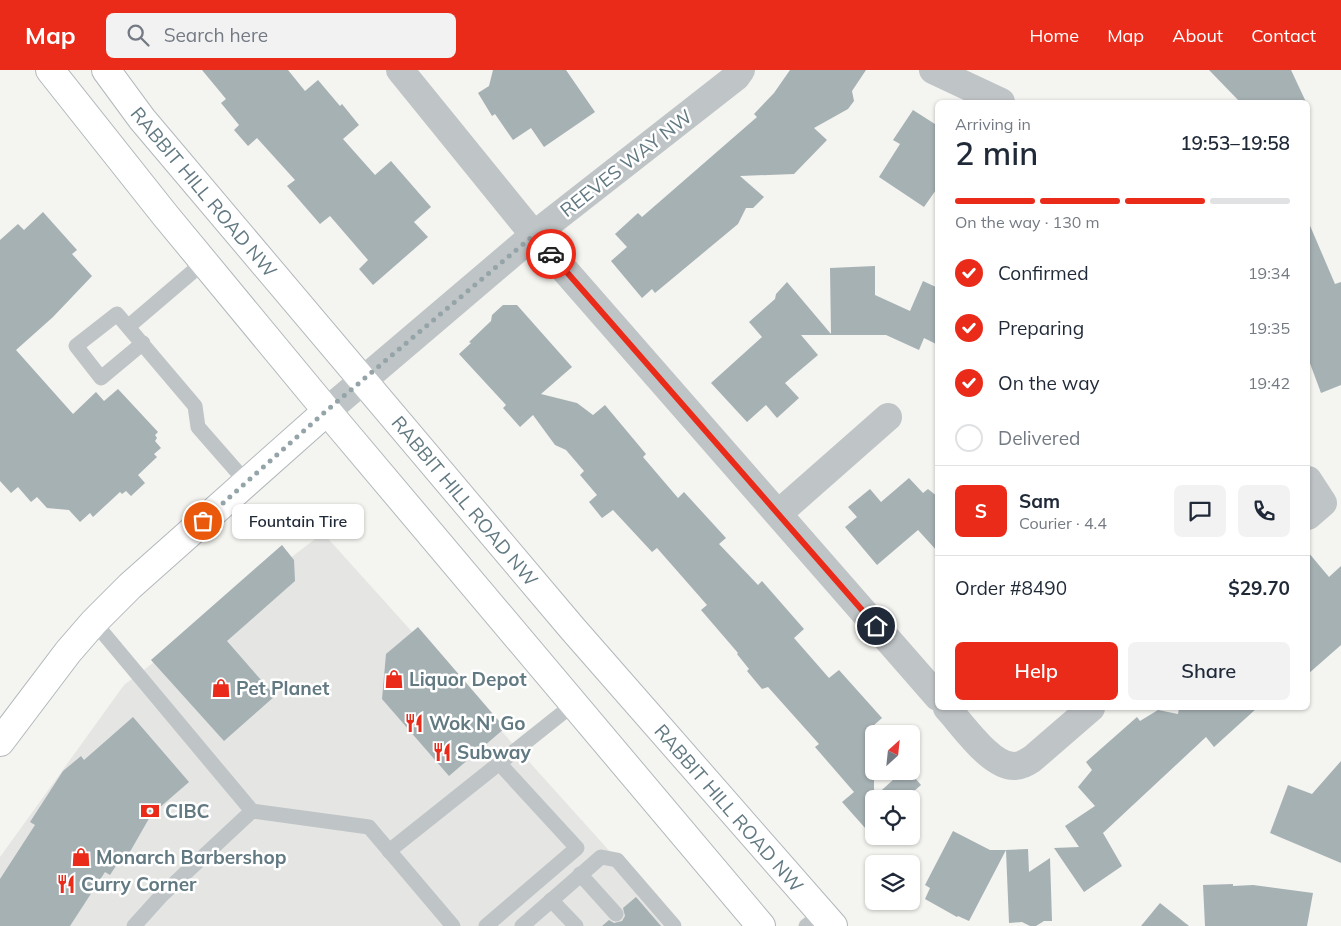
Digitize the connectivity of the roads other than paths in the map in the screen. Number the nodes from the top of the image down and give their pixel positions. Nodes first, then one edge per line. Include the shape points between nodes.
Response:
1 (50, 70) edge
2 (106, 70) edge
3 (400, 70) edge
4 (741, 70) edge
5 (933, 70) edge
6 (996, 100) edge
7 (534, 235) junction
8 (204, 262) junction
9 (129, 326) junction
10 (143, 343) junction
11 (363, 380) junction
12 (326, 411) junction
13 (888, 417) dead end
14 (247, 483) junction
15 (1310, 483) edge
16 (779, 513) junction
17 (1310, 514) edge
18 (94, 622) junction
19 (935, 694) edge
20 (575, 703) junction
21 (949, 710) edge
22 (1089, 710) edge
23 (0, 742) edge
24 (499, 763) junction
25 (252, 811) junction
26 (576, 848) junction
27 (389, 851) junction
28 (585, 869) junction
29 (552, 900) junction
30 (616, 914) dead end
31 (820, 922) edge
32 (134, 926) edge
33 (453, 926) edge
34 (486, 926) edge
35 (522, 926) edge
36 (576, 926) edge
37 (674, 926) edge
38 (761, 926) edge

1 - 8 main road
2 - 11 main road, RABBIT HILL ROAD NW via 142,119
3 - 7 street
4 - 7 street, REEVES WAY NW
5 - 6 street
7 - 11 street, REEVES WAY NW
7 - 16 street
8 - 9 lane
8 - 12 main road
9 - 10 lane
9 - 10 lane via 117,314 76,346 101,378
10 - 14 lane via 195,406 198,427
11 - 12 street, REEVES WAY NW
11 - 31 main road, RABBIT HILL ROAD NW
12 - 14 main road
12 - 20 main road
13 - 16 street
14 - 18 main road
15 - 17 street via 1323,503
16 - 19 street
18 - 23 main road
18 - 25 lane
20 - 24 lane
20 - 38 main road
21 - 22 street via 989,754 1013,766 1032,759
24 - 26 lane
24 - 27 lane
25 - 27 lane via 369,827
25 - 32 lane via 162,895
26 - 28 lane
26 - 34 lane
27 - 33 lane
28 - 29 lane
28 - 30 lane
28 - 37 lane via 601,857 618,860
29 - 35 lane
29 - 36 lane

